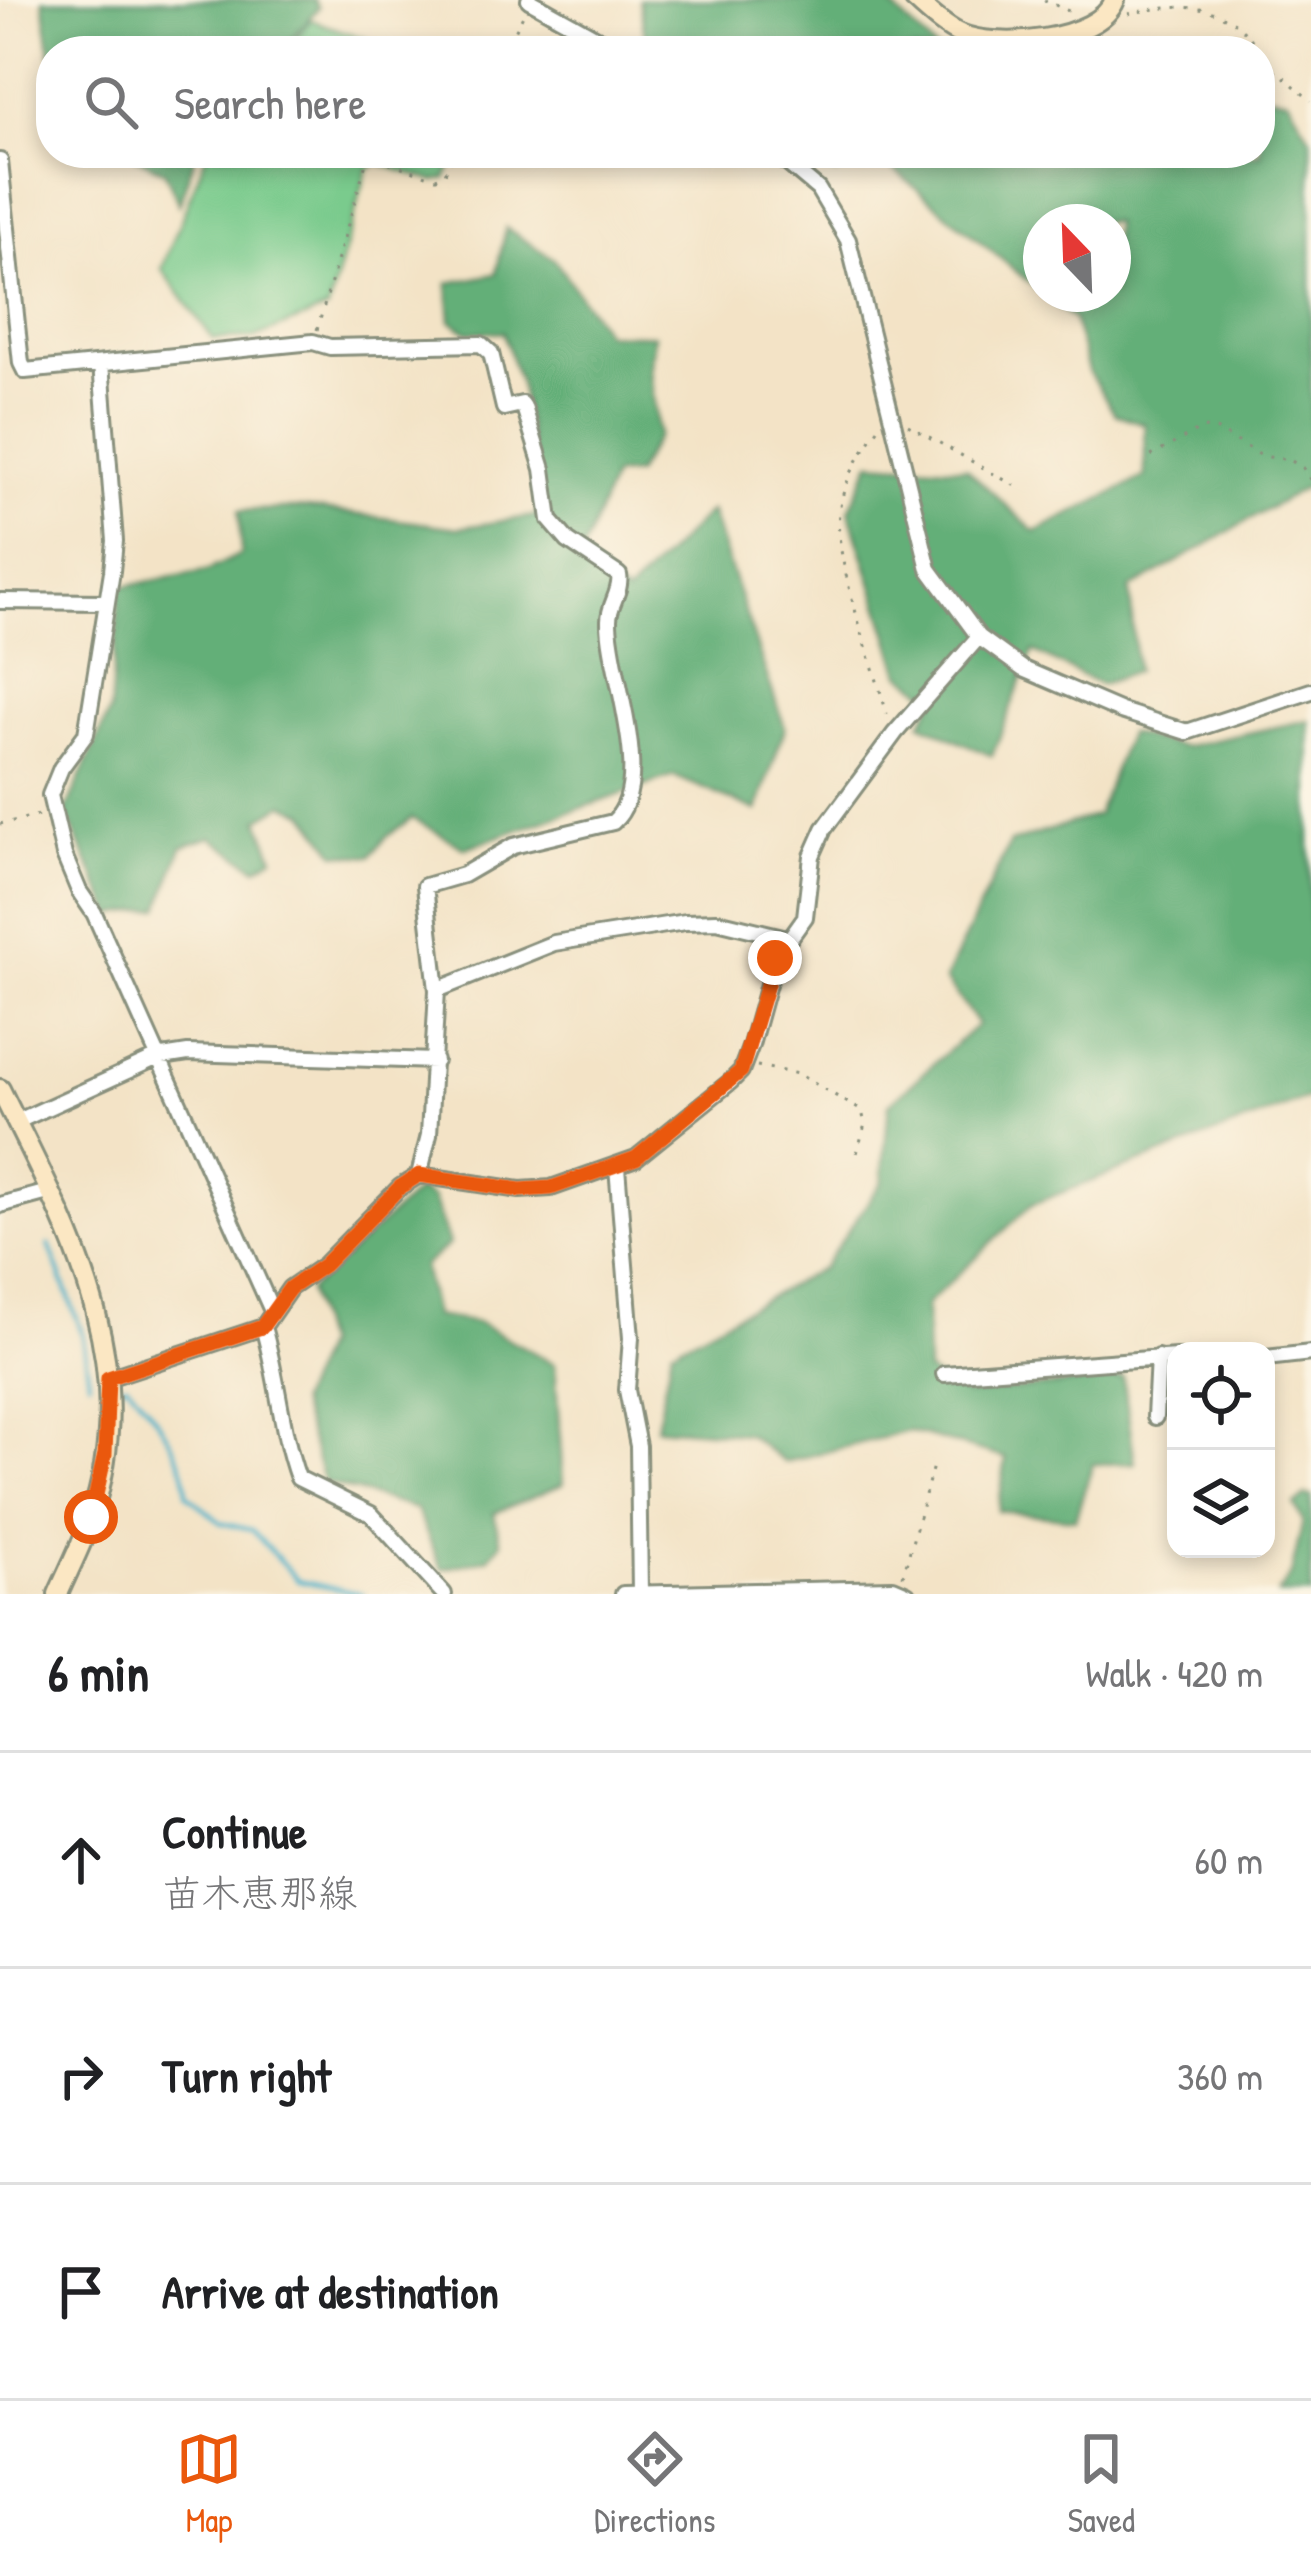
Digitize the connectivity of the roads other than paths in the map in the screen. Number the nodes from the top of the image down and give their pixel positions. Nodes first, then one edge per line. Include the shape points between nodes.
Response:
1 (530, 0) edge
2 (915, 0) edge
3 (1107, 11) edge
4 (594, 36) edge
5 (968, 36) edge
6 (1042, 36) edge
7 (0, 161) edge
8 (792, 168) edge
9 (100, 364) junction
10 (0, 601) edge
11 (105, 602) junction
12 (980, 637) junction
13 (1311, 691) edge
14 (787, 938) junction
15 (437, 990) junction
16 (156, 1058) junction
17 (435, 1061) junction
18 (0, 1089) edge
19 (16, 1122) junction
20 (617, 1167) junction
21 (419, 1175) junction
22 (52, 1191) junction
23 (0, 1204) edge
24 (272, 1311) junction
25 (262, 1327) junction
26 (1311, 1353) edge
27 (1158, 1357) junction
28 (1167, 1357) edge
29 (1275, 1357) edge
30 (944, 1374) dead end
31 (108, 1378) junction
32 (1155, 1417) dead end
33 (640, 1592) edge
34 (903, 1592) edge
35 (58, 1594) edge
36 (444, 1594) edge
37 (623, 1594) edge

1 - 4 street
2 - 5 main road
3 - 6 main road via 1067,34
7 - 9 street via 21,363 25,371
8 - 12 street via 818,190 848,240 929,569
9 - 11 street via 115,541
9 - 15 street via 313,342 488,348 504,408 524,407 550,520 621,580 609,615 630,734 624,811 613,822 513,846 425,886
10 - 11 street
11 - 16 street via 86,734 61,768 52,814
12 - 13 street via 1023,669 1187,732
12 - 14 street via 895,733 817,843 805,916
14 - 15 street via 685,922 554,943
14 - 20 street via 743,1065
15 - 17 street
16 - 17 street
16 - 19 street
16 - 24 street
17 - 21 street
18 - 19 main road
19 - 22 main road
20 - 21 street via 520,1190
20 - 33 street
21 - 24 street
22 - 23 street
22 - 31 main road via 93,1294
24 - 25 street
25 - 31 street
25 - 36 street via 298,1478 371,1514
26 - 29 street
27 - 28 street
27 - 30 street
27 - 32 street
31 - 35 main road via 105,1454 91,1517
33 - 34 street
33 - 37 street

